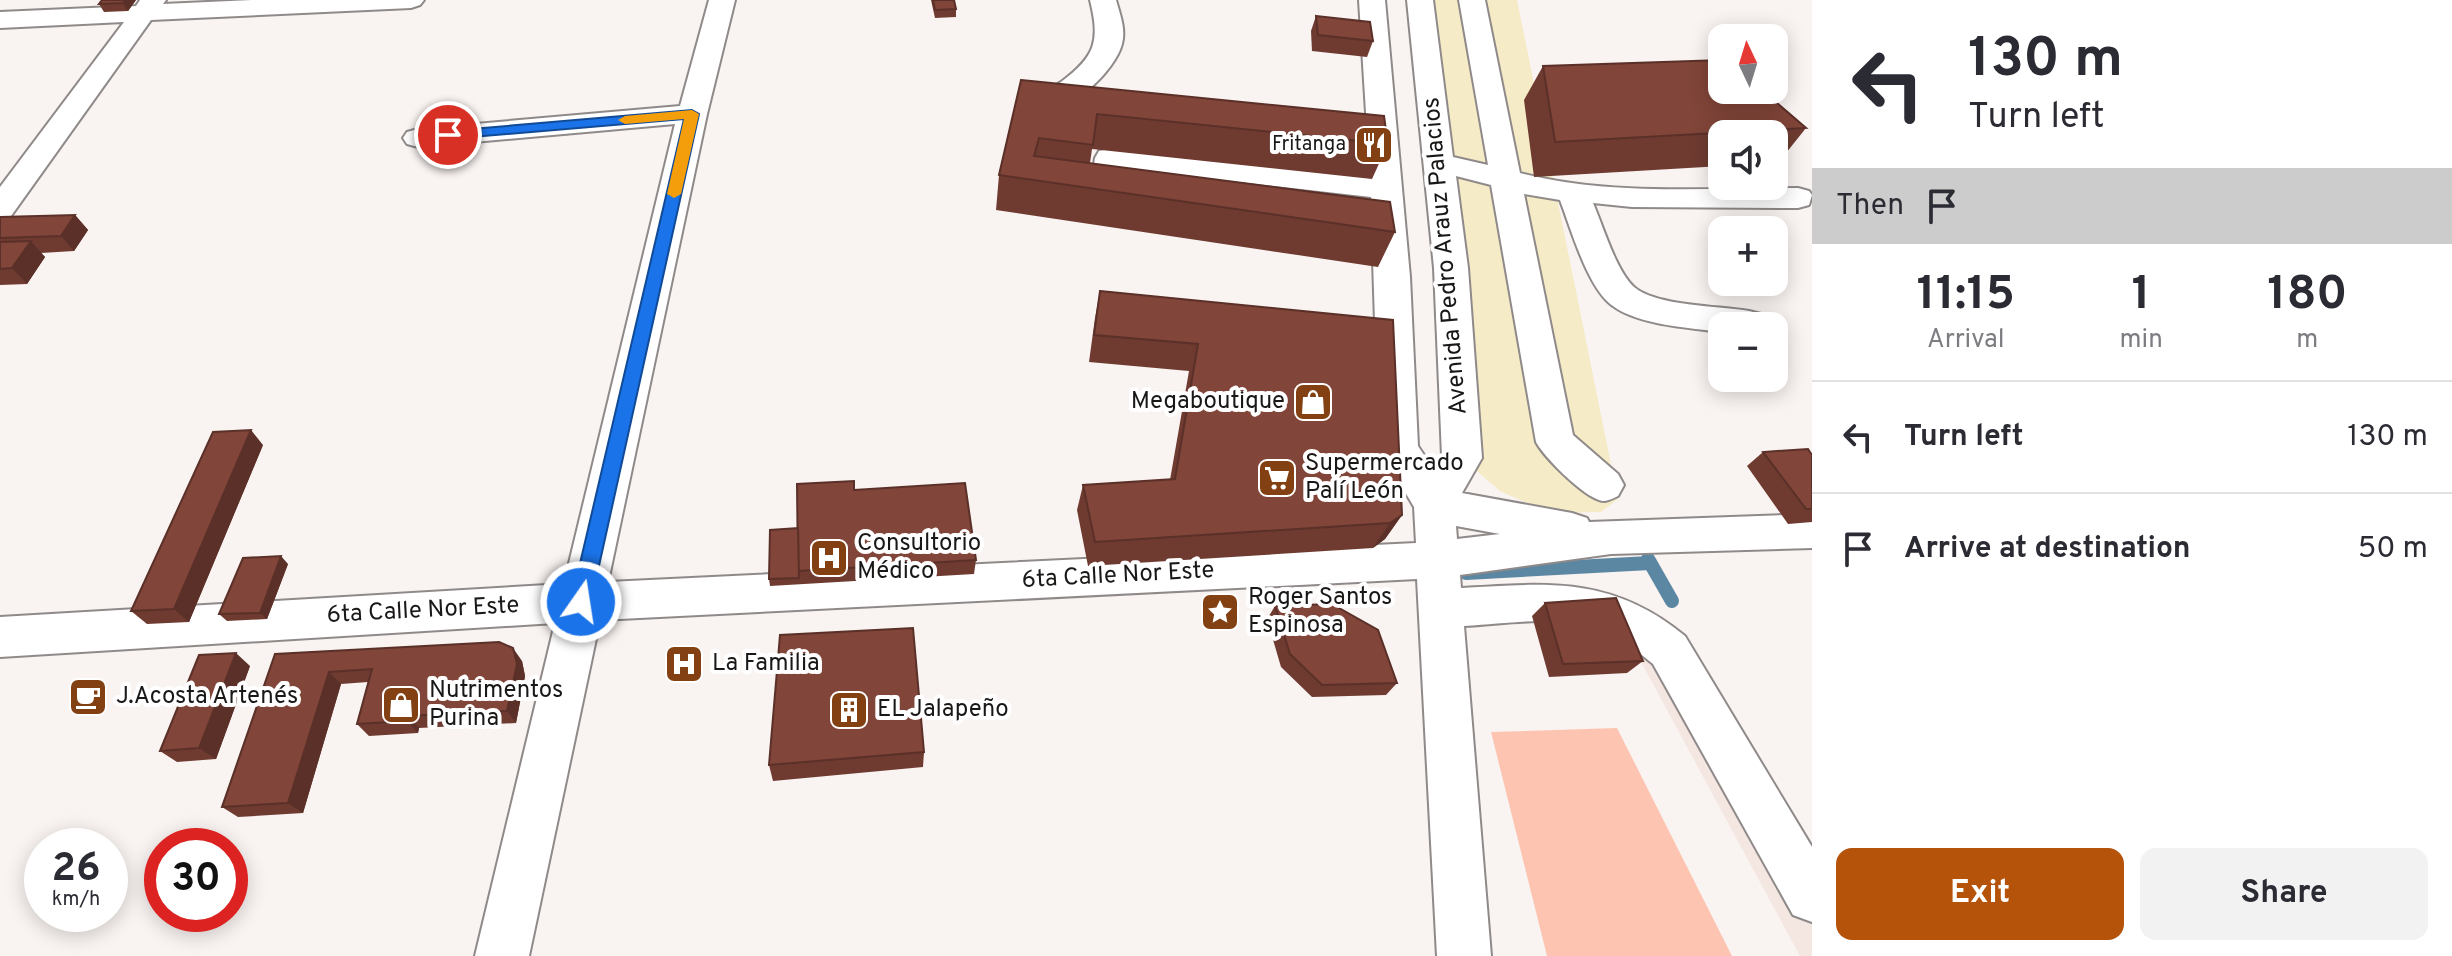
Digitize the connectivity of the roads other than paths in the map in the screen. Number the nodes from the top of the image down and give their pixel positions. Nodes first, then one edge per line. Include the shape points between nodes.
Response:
1 (411, 0) edge
2 (722, 0) edge
3 (1103, 0) edge
4 (1372, 0) edge
5 (1420, 0) edge
6 (1472, 0) edge
7 (149, 6) edge
8 (0, 20) edge
9 (1381, 100) junction
10 (1051, 102) edge
11 (1434, 109) junction
12 (692, 114) junction
13 (418, 138) dead end
14 (1441, 163) junction
15 (1505, 180) junction
16 (1386, 189) junction
17 (1572, 191) junction
18 (1137, 194) edge
19 (1798, 198) dead end
20 (0, 209) edge
21 (1379, 234) junction
22 (1451, 268) junction
23 (1708, 316) edge
24 (1604, 485) dead end
25 (1434, 505) junction
26 (1812, 531) edge
27 (1611, 537) junction
28 (1437, 560) junction
29 (581, 602) junction
30 (1439, 608) junction
31 (0, 637) edge
32 (1812, 896) edge
33 (502, 956) edge
34 (1464, 956) edge

1 - 7 street
2 - 12 street
3 - 10 street via 1110,31 1105,53 1094,69
4 - 9 street
5 - 11 street, Avenida Pedro Arauz Palacios
6 - 15 street
7 - 8 street
7 - 20 street
9 - 11 street
9 - 16 street
11 - 14 street, Avenida Pedro Arauz Palacios
12 - 13 street
12 - 29 street
14 - 15 street
14 - 22 street, Avenida Pedro Arauz Palacios
15 - 17 street
15 - 24 street via 1555,442
16 - 18 street via 1110,158 1091,188
16 - 21 street
17 - 19 street via 1632,197
17 - 23 street via 1623,296 1644,306
21 - 22 street
21 - 25 street via 1399,448
22 - 25 street, Avenida Pedro Arauz Palacios via 1462,458
25 - 27 street, 6ta Calle Nor Este
25 - 28 street
26 - 27 street, 6ta Calle Nor Este
27 - 28 street, 6ta Calle Nor Este
28 - 29 street, 6ta Calle Nor Este
28 - 30 street
29 - 31 street, 6ta Calle Nor Este
29 - 33 street
30 - 32 street via 1577,602 1629,618 1651,632 1669,650
30 - 34 street

